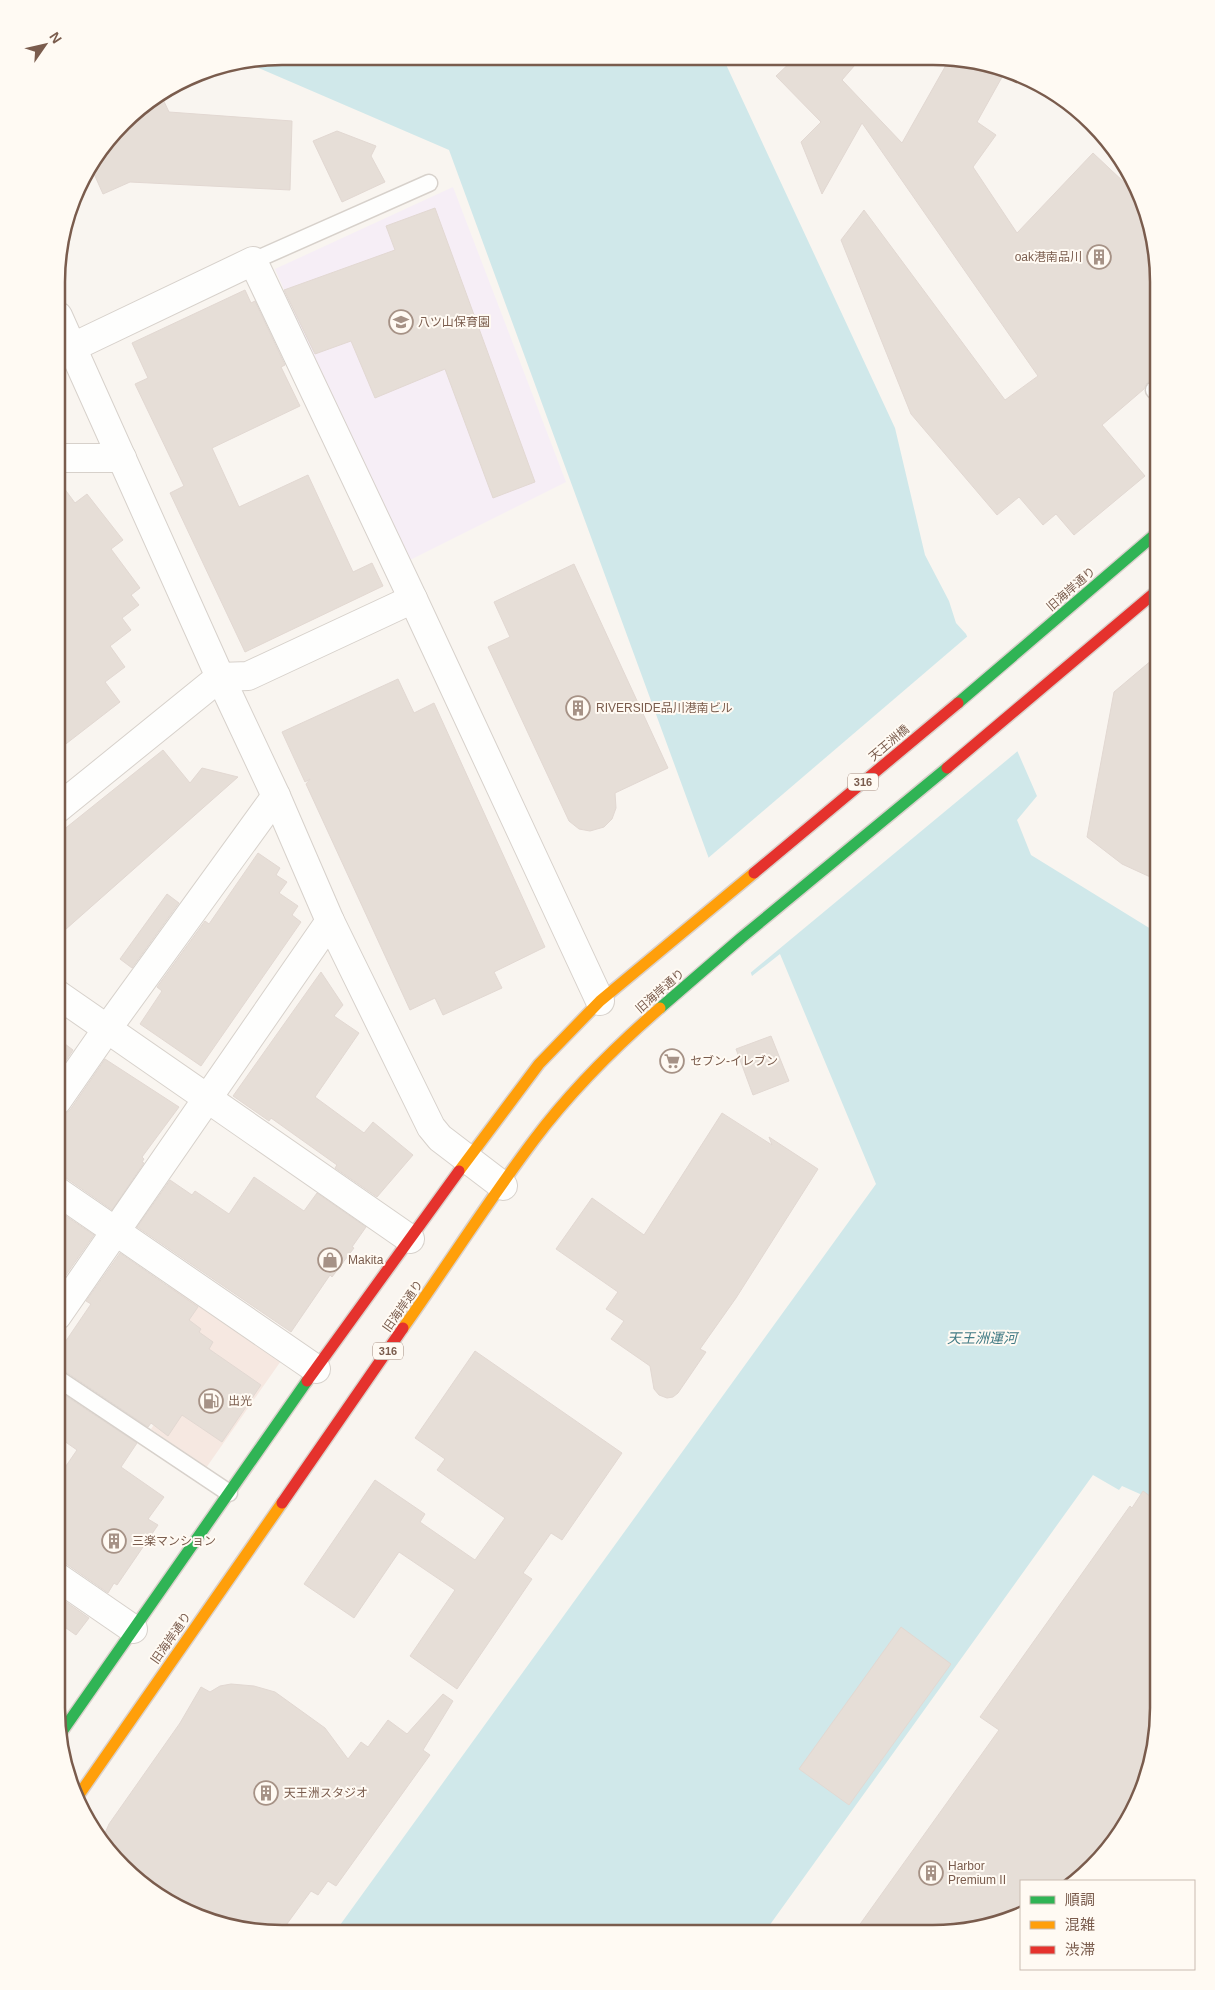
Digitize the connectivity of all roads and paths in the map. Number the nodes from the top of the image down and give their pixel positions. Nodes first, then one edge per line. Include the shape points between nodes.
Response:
1 (429, 183) dead end
2 (253, 261) junction
3 (65, 332) edge
4 (72, 347) junction
5 (65, 458) edge
6 (122, 458) junction
7 (1150, 540) edge
8 (1150, 596) edge
9 (413, 599) junction
10 (1001, 668) joint
11 (220, 677) junction
12 (276, 796) junction
13 (65, 803) edge
14 (330, 921) junction
15 (65, 999) edge
16 (600, 1002) junction
17 (107, 1028) junction
18 (65, 1089) edge
19 (207, 1098) junction
20 (466, 1159) junction
21 (502, 1186) junction
22 (65, 1197) edge
23 (115, 1231) junction
24 (410, 1239) junction
25 (65, 1304) edge
26 (316, 1369) junction
27 (65, 1383) edge
28 (229, 1493) junction
29 (65, 1582) edge
30 (132, 1629) junction
31 (65, 1725) edge
32 (82, 1791) edge

1 - 2 lane
2 - 4 street
2 - 9 street
3 - 4 street
4 - 6 street
5 - 6 street
6 - 11 street
7 - 10 main road, 旧海岸通り / 316
8 - 21 main road, 旧海岸通り / 316 via 741,938 615,1048 534,1140
9 - 11 street via 248,676
9 - 16 street
10 - 16 main road, 天王洲橋 / 316
11 - 12 street
11 - 13 street
12 - 14 street
12 - 17 street
14 - 19 street
14 - 20 street via 431,1127
15 - 17 street
16 - 20 main road, 316 via 539,1064
17 - 18 street
17 - 19 street
19 - 23 street
19 - 24 street
20 - 21 street
20 - 24 main road, 316
21 - 32 main road, 旧海岸通り / 316
22 - 23 street
23 - 25 street
23 - 26 street
24 - 26 main road, 316
26 - 28 main road, 316
27 - 28 lane
28 - 30 main road, 316
29 - 30 street
30 - 31 main road, 316

